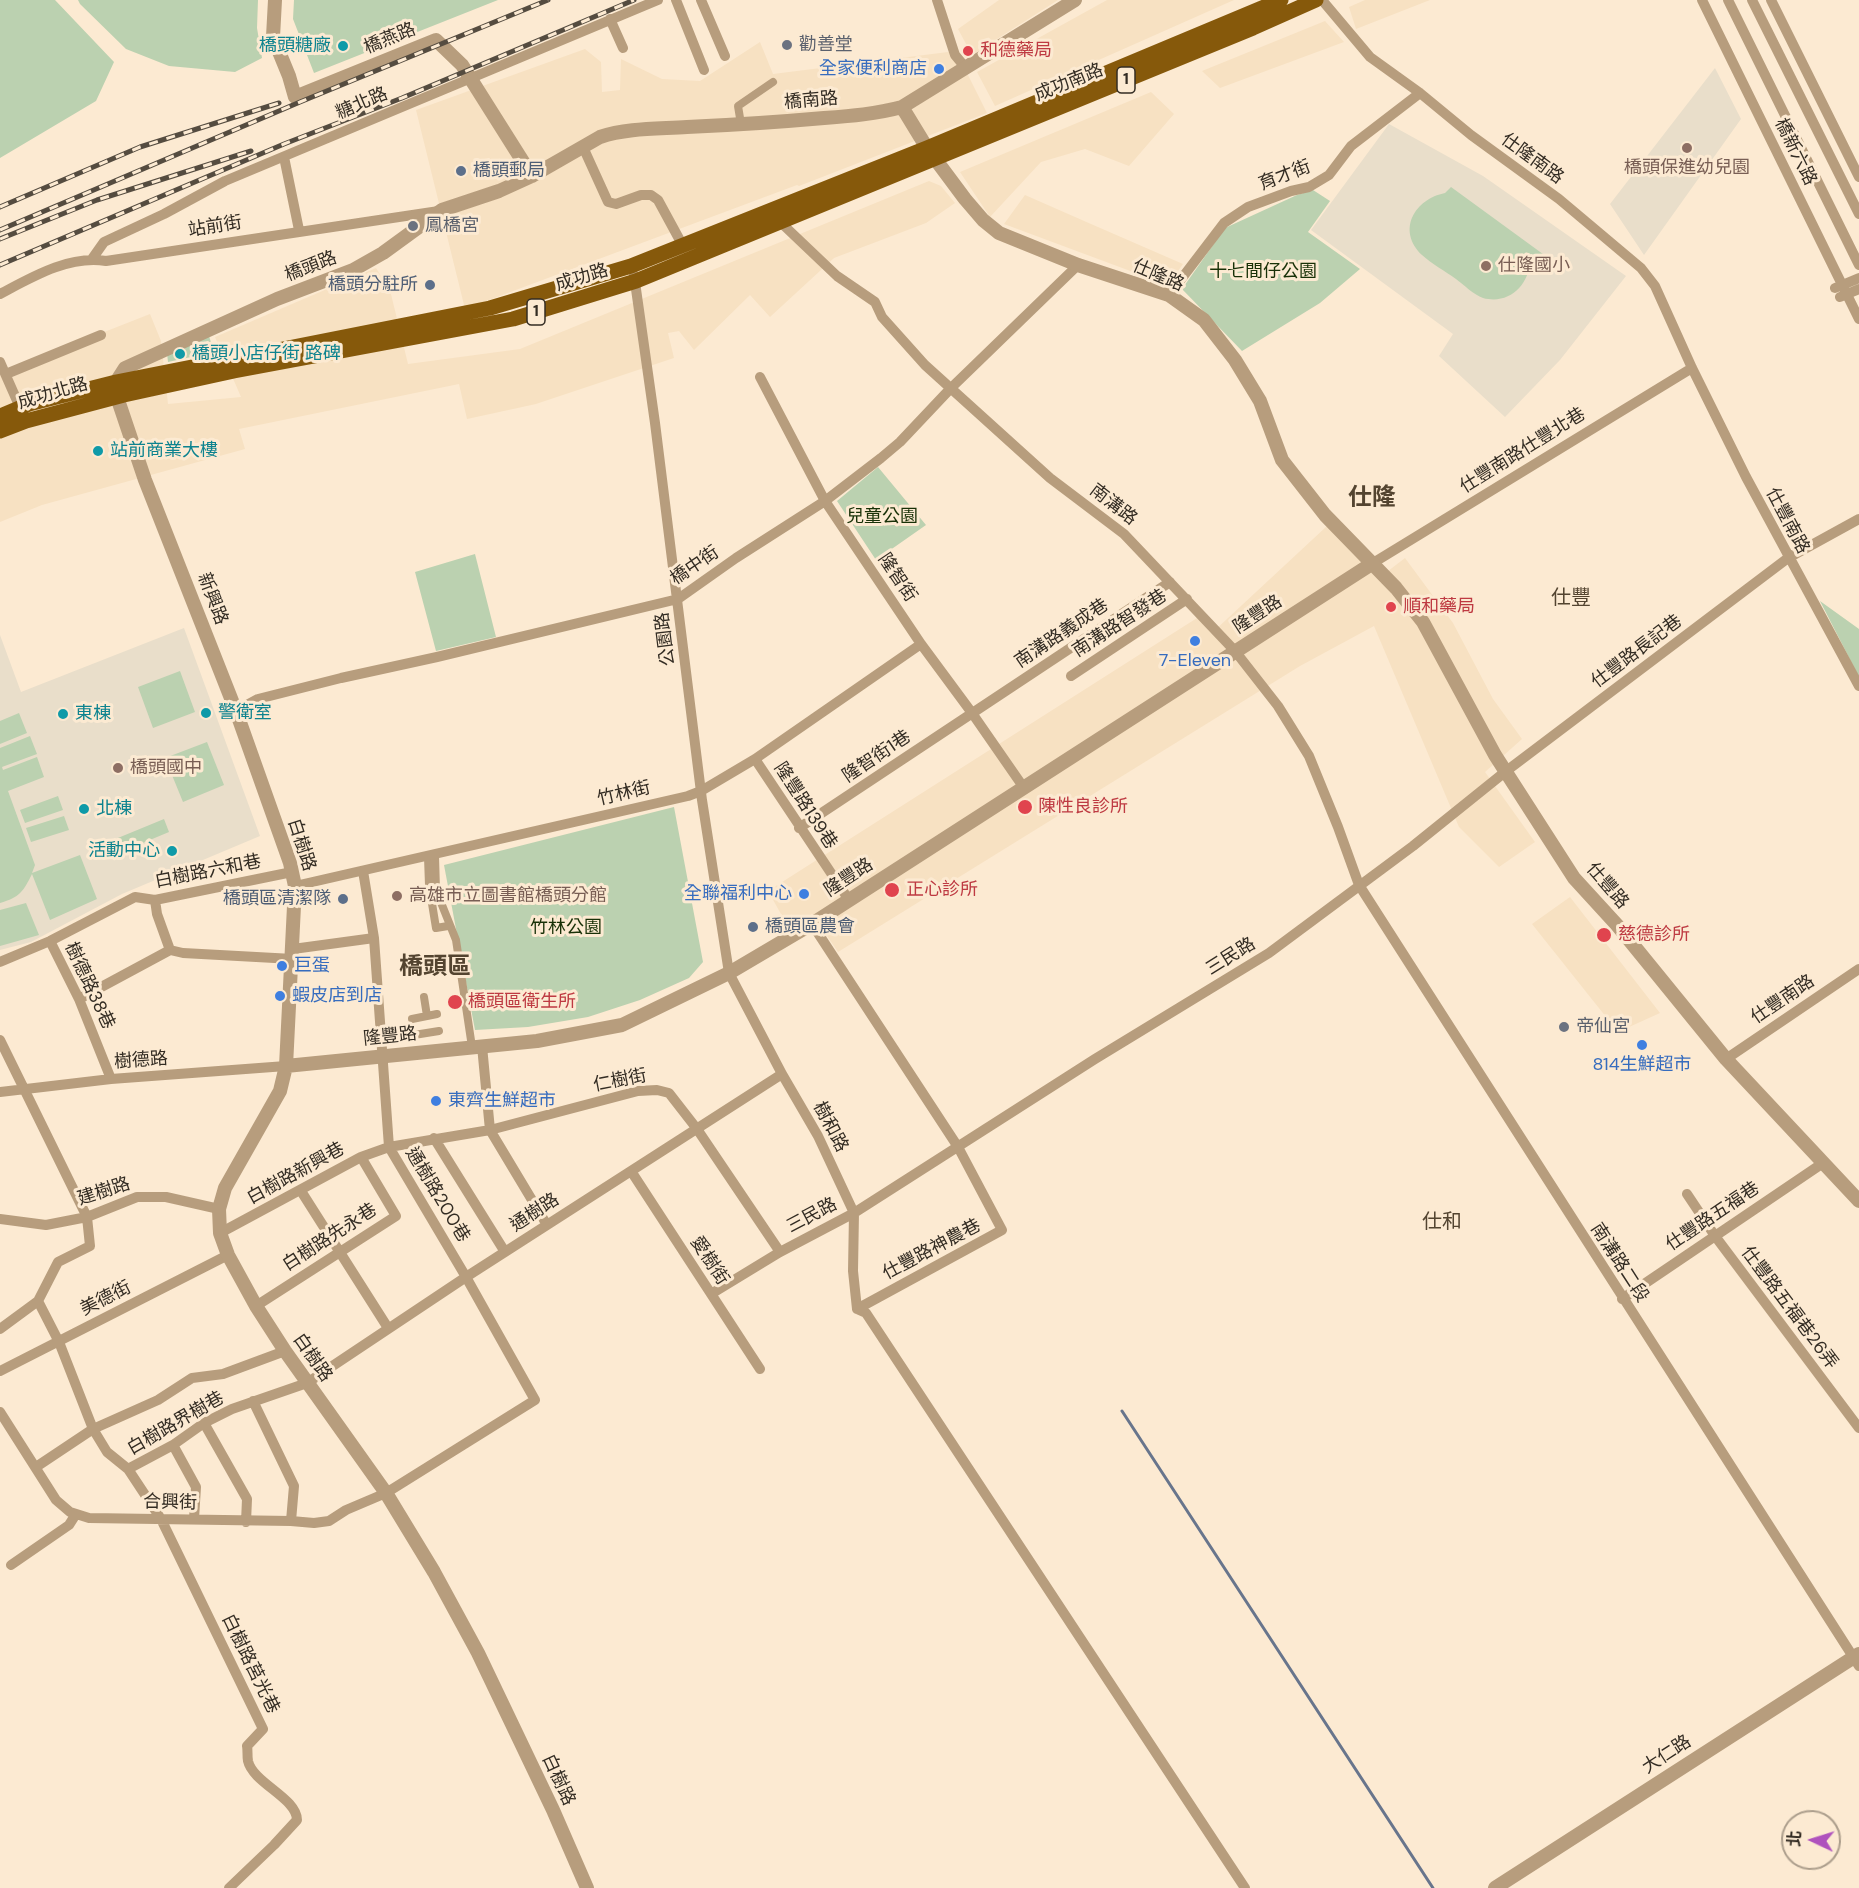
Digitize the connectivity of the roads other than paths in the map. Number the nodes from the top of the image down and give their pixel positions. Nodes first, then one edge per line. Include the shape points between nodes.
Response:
1 (275, 0) edge
2 (658, 0) edge
3 (676, 0) edge
4 (701, 0) edge
5 (937, 0) edge
6 (1075, 0) edge
7 (1281, 0) edge
8 (1316, 0) edge
9 (1322, 0) edge
10 (1702, 0) edge
11 (1728, 0) edge
12 (1752, 0) edge
13 (1772, 0) edge
14 (610, 19) junction
15 (623, 48) dead end
16 (725, 56) dead end
17 (965, 68) junction
18 (704, 70) dead end
19 (469, 78) junction
20 (773, 82) dead end
21 (1420, 93) junction
22 (902, 107) junction
23 (741, 124) junction
24 (584, 147) junction
25 (931, 154) junction
26 (284, 157) junction
27 (532, 177) junction
28 (1859, 177) edge
29 (442, 210) junction
30 (770, 211) junction
31 (1859, 214) edge
32 (782, 223) junction
33 (299, 230) junction
34 (683, 246) junction
35 (92, 258) junction
36 (1078, 265) junction
37 (631, 266) junction
38 (1859, 266) edge
39 (1859, 278) edge
40 (636, 281) junction
41 (1859, 289) edge
42 (1841, 291) junction
43 (0, 294) edge
44 (1169, 296) junction
45 (1859, 319) edge
46 (101, 335) dead end
47 (0, 362) edge
48 (1692, 368) junction
49 (6, 374) junction
50 (760, 377) dead end
51 (951, 388) junction
52 (116, 389) junction
53 (23, 414) junction
54 (0, 416) edge
55 (0, 431) edge
56 (825, 501) junction
57 (1859, 519) edge
58 (1788, 558) junction
59 (1372, 563) junction
60 (1170, 582) junction
61 (678, 599) junction
62 (1187, 599) junction
63 (921, 644) junction
64 (1235, 651) junction
65 (1071, 676) dead end
66 (1859, 686) edge
67 (236, 711) junction
68 (972, 713) junction
69 (754, 759) junction
70 (1505, 771) junction
71 (1024, 788) junction
72 (701, 791) junction
73 (273, 814) joint
74 (799, 828) junction
75 (431, 856) junction
76 (363, 871) junction
77 (294, 879) junction
78 (1359, 885) junction
79 (433, 891) junction
80 (155, 900) junction
81 (849, 900) junction
82 (812, 924) junction
83 (448, 926) dead end
84 (374, 938) junction
85 (50, 941) junction
86 (170, 950) junction
87 (293, 954) junction
88 (0, 962) edge
89 (1859, 969) edge
90 (729, 973) junction
91 (424, 997) dead end
92 (79, 999) junction
93 (437, 1014) dead end
94 (427, 1016) junction
95 (412, 1019) dead end
96 (439, 1031) dead end
97 (414, 1035) dead end
98 (0, 1040) edge
99 (477, 1046) junction
100 (383, 1056) junction
101 (1726, 1059) junction
102 (286, 1066) junction
103 (782, 1074) junction
104 (111, 1079) junction
105 (24, 1089) junction
106 (0, 1092) edge
107 (697, 1129) junction
108 (490, 1130) junction
109 (434, 1138) junction
110 (389, 1147) junction
111 (958, 1147) junction
112 (361, 1157) junction
113 (1823, 1162) junction
114 (632, 1171) junction
115 (301, 1191) junction
116 (1687, 1194) dead end
117 (1859, 1201) edge
118 (219, 1209) junction
119 (854, 1213) junction
120 (87, 1217) junction
121 (0, 1219) edge
122 (547, 1225) junction
123 (220, 1233) junction
124 (1715, 1236) junction
125 (340, 1252) junction
126 (505, 1252) junction
127 (780, 1252) junction
128 (228, 1255) junction
129 (466, 1277) junction
130 (711, 1294) junction
131 (1622, 1299) junction
132 (38, 1301) junction
133 (256, 1306) junction
134 (857, 1309) junction
135 (388, 1328) junction
136 (0, 1329) edge
137 (59, 1341) junction
138 (285, 1351) junction
139 (760, 1369) dead end
140 (0, 1371) edge
141 (307, 1383) junction
142 (253, 1401) junction
143 (0, 1412) edge
144 (204, 1423) junction
145 (1859, 1428) edge
146 (93, 1429) junction
147 (173, 1445) junction
148 (36, 1467) junction
149 (128, 1469) junction
150 (386, 1493) junction
151 (76, 1514) junction
152 (161, 1519) junction
153 (194, 1519) junction
154 (291, 1521) junction
155 (246, 1522) junction
156 (11, 1565) dead end
157 (1857, 1659) edge
158 (229, 1888) edge
159 (587, 1888) edge
160 (1245, 1888) edge
161 (1496, 1888) edge

1 - 19 street, 橋燕路 via 273,37 295,97 435,40 462,65
2 - 14 street, 糖北路
3 - 18 street
4 - 16 street
5 - 17 street via 955,55
6 - 17 street, 橋南路
7 - 25 main road, 成功南路 / 1
8 - 25 main road, 成功南路 / 1 via 1242,33
9 - 21 street, 仕隆南路 via 1370,57
10 - 42 street, 橋新六路
11 - 38 street, 橋新六路
12 - 31 street, 橋新六路
13 - 28 street
14 - 15 street
14 - 19 street, 糖北路
17 - 22 street, 橋南路
19 - 26 street, 糖北路
19 - 27 street, 橋燕路
20 - 23 street via 738,106
21 - 44 street, 育才街 via 1351,146 1329,175 1309,187 1248,207 1224,223
21 - 48 street, 仕隆南路 via 1559,199 1641,268 1655,285
22 - 23 street, 橋南路 via 881,113
22 - 25 street, 仕隆路
23 - 24 street, 橋南路 via 610,133
24 - 27 street, 橋南路
24 - 34 street via 608,202 616,204 651,195 658,200
25 - 30 main road, 成功路 / 1
25 - 32 main road, 成功路 / 1
25 - 36 street, 仕隆路 via 983,220 999,233
26 - 33 street
26 - 35 street, 糖北路 via 225,181 104,242
27 - 29 street, 橋頭路
29 - 33 street, 站前街
29 - 52 street, 橋頭路 via 353,270 277,299 125,368
30 - 32 street, 南溝路
30 - 34 main road, 成功路 / 1
32 - 40 main road, 成功路 / 1
32 - 51 street, 南溝路 via 837,276 875,302 882,317 924,365
33 - 35 street, 站前街 via 106,261
34 - 37 main road, 成功路 / 1
35 - 43 street, 站前街 via 64,264
36 - 44 street, 仕隆路
36 - 51 street, 橋中街
37 - 40 street, 公園路
37 - 52 main road, 成功路 / 1 via 490,308
39 - 42 street
40 - 52 main road, 成功路 / 1 via 513,320
40 - 61 street, 公園路
41 - 42 street
42 - 45 street, 橋新六路
44 - 59 street, 仕隆路 via 1204,320 1235,360 1260,401 1281,460 1325,515
46 - 49 street
47 - 49 street
48 - 58 street, 仕豐南路
48 - 59 street, 仕豐南路仕豐北巷
49 - 53 street
50 - 56 street, 隆智街
51 - 56 street, 橋中街 via 900,442
51 - 60 street, 南溝路 via 1050,478 1124,534
52 - 53 main road, 成功北路 / 1
52 - 67 street, 新興路 via 146,480
53 - 54 main road, 成功北路 / 1
53 - 55 main road, 成功北路 / 1
56 - 61 street, 橋中街
56 - 63 street, 隆智街
57 - 58 street, 仕豐路長記巷
58 - 66 street, 仕豐南路
58 - 70 street, 仕豐路長記巷
59 - 64 street, 隆豐路
59 - 70 street, 仕豐路 via 1423,622
60 - 62 street, 南溝路
60 - 68 street, 南溝路義成巷
61 - 67 street, 橋中街 via 258,699
61 - 72 street, 公園路
62 - 64 street, 南溝路
62 - 65 street, 南溝路智發巷
63 - 68 street, 隆智街
63 - 69 street, 竹林街
64 - 71 street, 隆豐路
64 - 78 street, 南溝路 via 1278,706 1309,756
67 - 73 street, 新興路
68 - 71 street, 隆智街
68 - 74 street, 隆智街1巷
69 - 72 street, 竹林街
69 - 74 street, 隆豐路139巷
70 - 78 street, 三民路 via 1442,824
70 - 101 street, 仕豐路 via 1574,878
71 - 81 street, 隆豐路
72 - 75 street, 竹林街
72 - 90 street, 公園路
73 - 77 street, 白樹路
74 - 81 street, 隆豐路139巷
75 - 76 street, 竹林街
75 - 79 street
76 - 77 street, 竹林街
76 - 84 street, 通樹路200巷
77 - 80 street, 白樹路六和巷
77 - 87 street, 白樹路
78 - 111 street, 三民路 via 1269,954
78 - 131 street, 南溝路二段
79 - 83 street via 436,928
79 - 99 street via 456,940
80 - 85 street, 白樹路六和巷 via 135,897
80 - 86 street
81 - 82 street, 隆豐路
82 - 90 street, 隆豐路
82 - 111 street
84 - 87 street
84 - 100 street, 通樹路200巷
85 - 88 street, 白樹路六和巷
85 - 92 street, 樹德路38巷
86 - 87 street
86 - 92 street
87 - 102 street, 白樹路
89 - 101 street, 仕豐南路
90 - 99 street, 隆豐路 via 621,1025 537,1041
90 - 103 street, 樹和路
91 - 94 street
92 - 104 street, 樹德路38巷
93 - 94 street
94 - 95 street
96 - 97 street
98 - 105 street
99 - 100 street, 隆豐路
99 - 108 street
100 - 102 street, 隆豐路
100 - 110 street, 通樹路200巷
101 - 113 street, 仕豐路
102 - 104 street, 樹德路
102 - 118 street, 白樹路 via 280,1091 225,1188
103 - 107 street, 通樹路
103 - 119 street, 樹和路 via 818,1136
104 - 105 street, 樹德路
105 - 106 street, 樹德路
105 - 120 street
107 - 108 street, 仁樹街 via 669,1093 657,1090 638,1091
107 - 114 street, 通樹路
107 - 127 street, 仁樹街
108 - 109 street, 仁樹街
108 - 122 street
109 - 110 street, 仁樹街
109 - 126 street
110 - 112 street, 白樹路新興巷
110 - 129 street, 通樹路200巷
111 - 119 street, 三民路
111 - 134 street, 仕豐路神農巷 via 1002,1230
112 - 115 street, 白樹路新興巷
112 - 125 street, 白樹路先永巷 via 396,1216
113 - 117 street, 仕豐路
113 - 124 street, 仕豐路五福巷
114 - 122 street, 通樹路
114 - 130 street, 愛樹街
115 - 123 street, 白樹路新興巷
115 - 125 street
116 - 124 street, 仕豐路五福巷26弄
118 - 120 street, 建樹路 via 166,1197 137,1197
118 - 123 street, 白樹路
119 - 127 street, 三民路
119 - 134 street, 樹和路
120 - 121 street, 建樹路 via 46,1225
120 - 132 street via 90,1246 58,1262
122 - 126 street, 通樹路
123 - 128 street, 白樹路
124 - 131 street, 仕豐路五福巷
124 - 145 street, 仕豐路五福巷26弄
125 - 133 street, 白樹路先永巷
125 - 135 street
126 - 129 street, 通樹路
127 - 130 street, 三民路
128 - 133 street, 白樹路
128 - 137 street, 美德街
129 - 135 street, 通樹路
129 - 150 street, 通樹路200巷 via 535,1400
130 - 139 street, 愛樹街
131 - 157 street, 南溝路二段
132 - 136 street
132 - 137 street
133 - 138 street, 白樹路
134 - 160 street via 866,1312
135 - 141 street, 通樹路
137 - 140 street, 美德街
137 - 146 street
138 - 141 street, 白樹路
138 - 146 street via 223,1374 192,1378 158,1400
141 - 142 street, 白樹路界樹巷
141 - 150 street, 白樹路
142 - 144 street, 白樹路界樹巷
142 - 154 street via 294,1486
143 - 148 street
144 - 147 street, 白樹路界樹巷
144 - 155 street via 247,1499
146 - 148 street
146 - 149 street via 107,1452
147 - 149 street, 白樹路界樹巷
147 - 153 street via 196,1487
148 - 151 street via 56,1500
149 - 152 street
150 - 154 street, 合興街 via 329,1521
150 - 159 street, 白樹路 via 478,1653
151 - 152 street, 合興街 via 89,1518
151 - 156 street via 69,1525
152 - 153 street, 合興街
152 - 158 street, 白樹路莒光巷 via 263,1729 248,1746 248,1762 297,1816 274,1845
153 - 155 street, 合興街
154 - 155 street, 合興街
157 - 161 street, 大仁路

